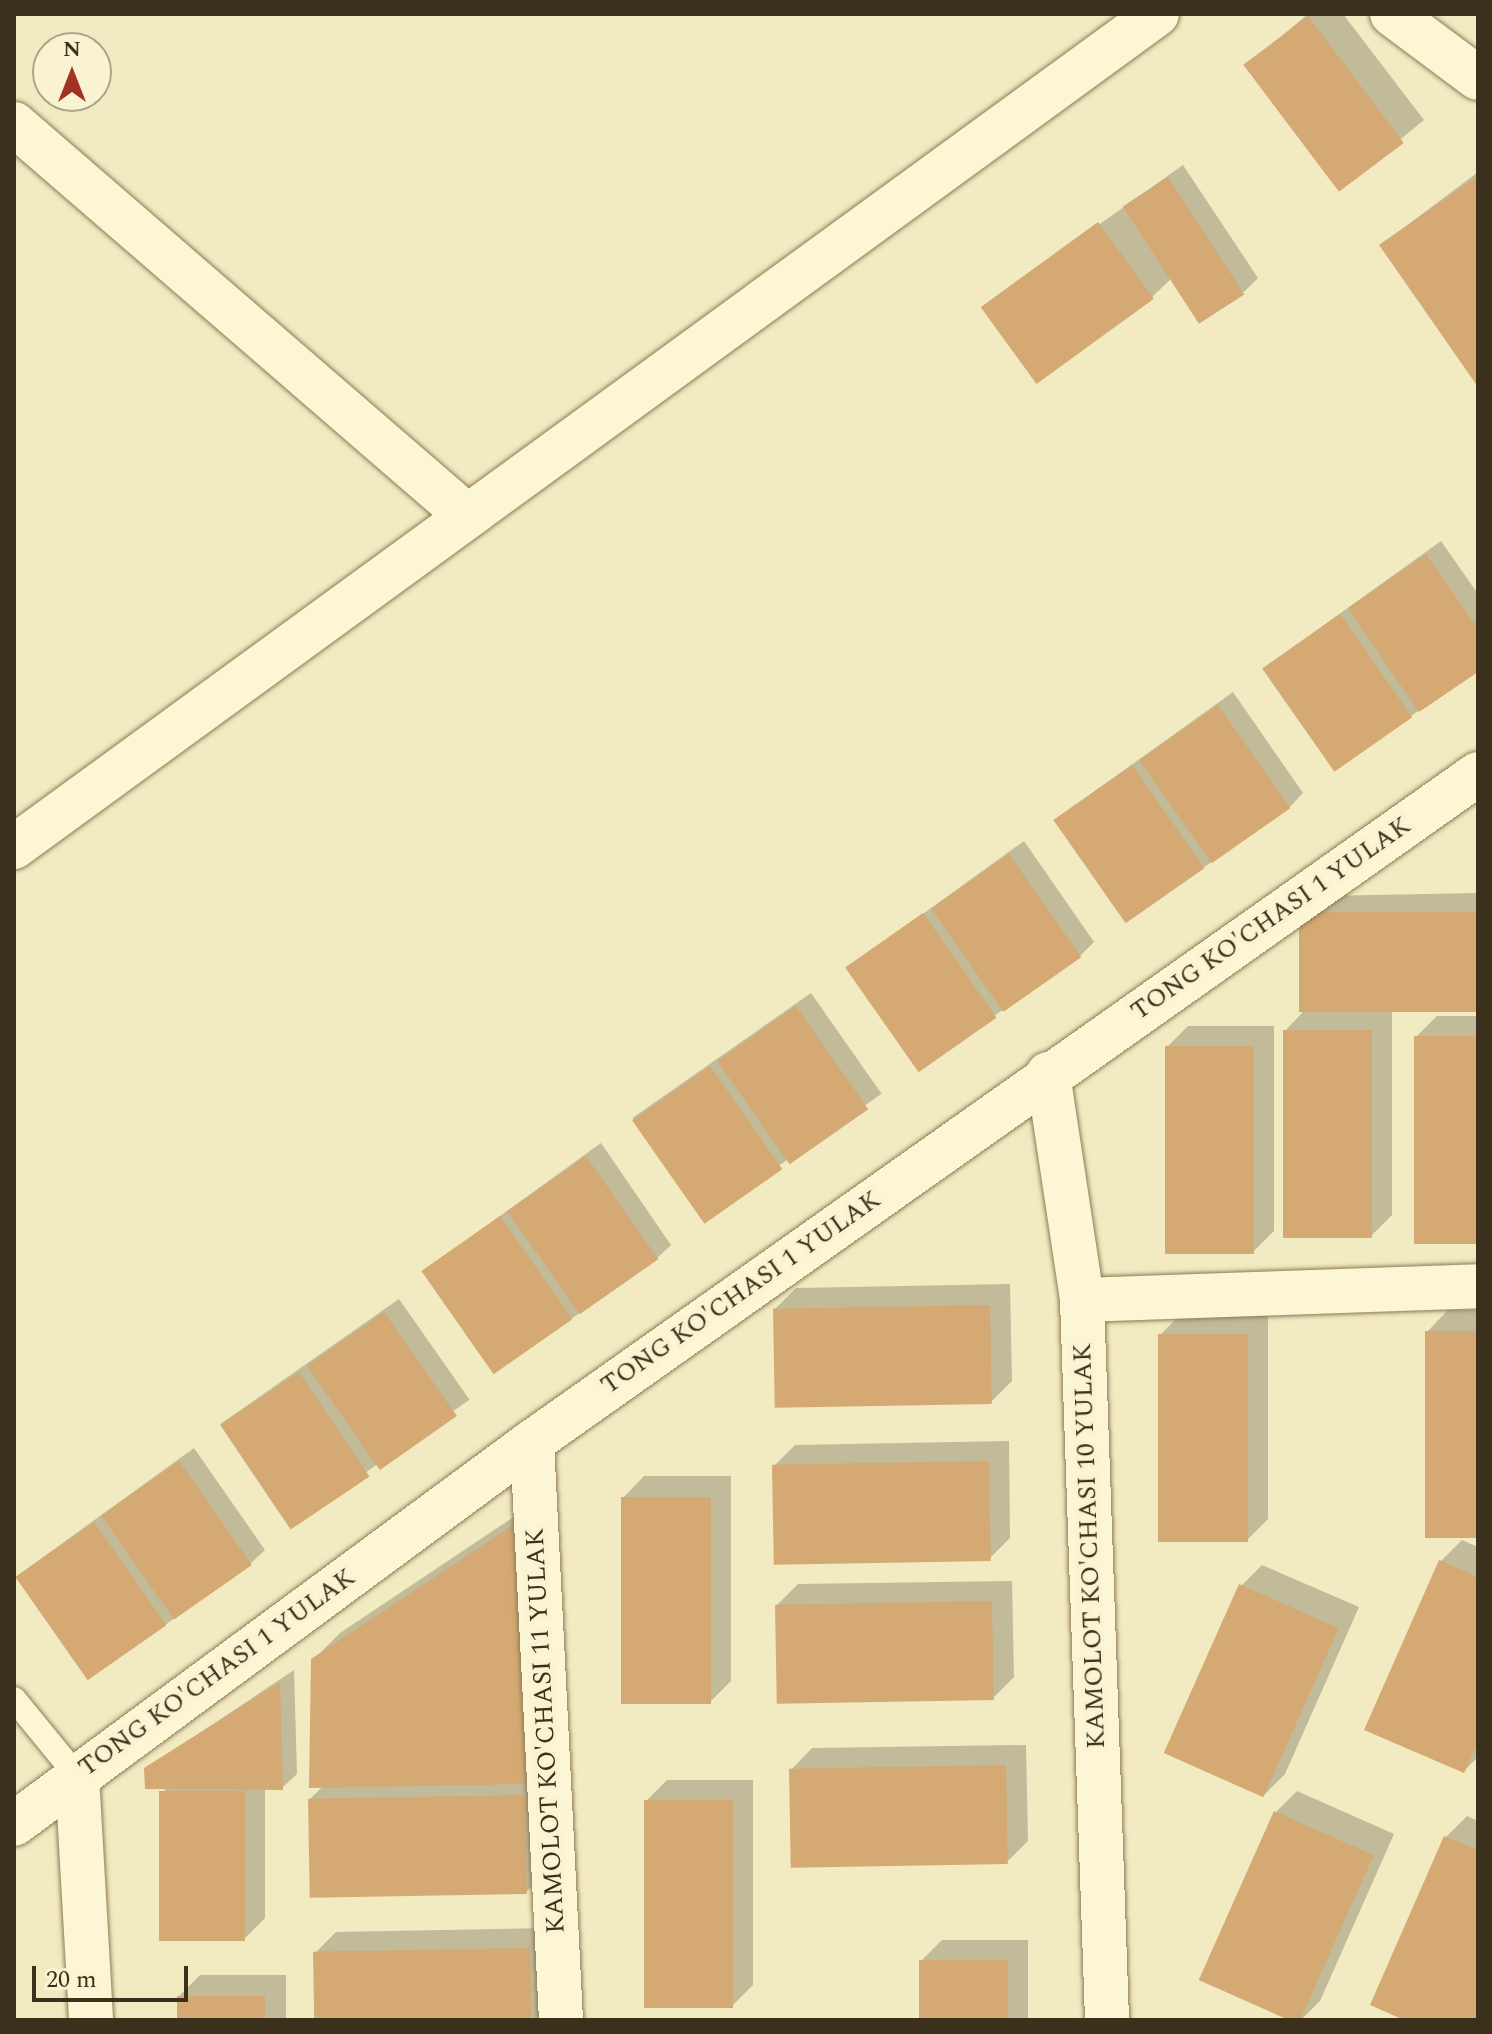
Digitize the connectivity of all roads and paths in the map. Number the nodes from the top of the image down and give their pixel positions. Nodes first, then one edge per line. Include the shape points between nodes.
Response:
1 (1157, 14) edge
2 (1392, 14) edge
3 (1478, 78) edge
4 (14, 124) edge
5 (466, 515) junction
6 (1478, 774) edge
7 (14, 847) edge
8 (1048, 1074) junction
9 (1478, 1286) edge
10 (1082, 1300) junction
11 (532, 1442) junction
12 (14, 1699) edge
13 (77, 1776) junction
14 (14, 1824) edge
15 (91, 2020) edge
16 (561, 2020) edge
17 (1107, 2020) edge

1 - 5 street
2 - 3 street
4 - 5 street
5 - 7 street
6 - 8 street, TONG KO'CHASI 1 YULAK
8 - 10 street, KAMOLOT KO'CHASI 10 YULAK
8 - 11 street, TONG KO'CHASI 1 YULAK
9 - 10 street
10 - 17 street, KAMOLOT KO'CHASI 10 YULAK
11 - 13 street, TONG KO'CHASI 1 YULAK
11 - 16 street, KAMOLOT KO'CHASI 11 YULAK
12 - 13 lane
13 - 14 street, TONG KO'CHASI 1 YULAK
13 - 15 street

